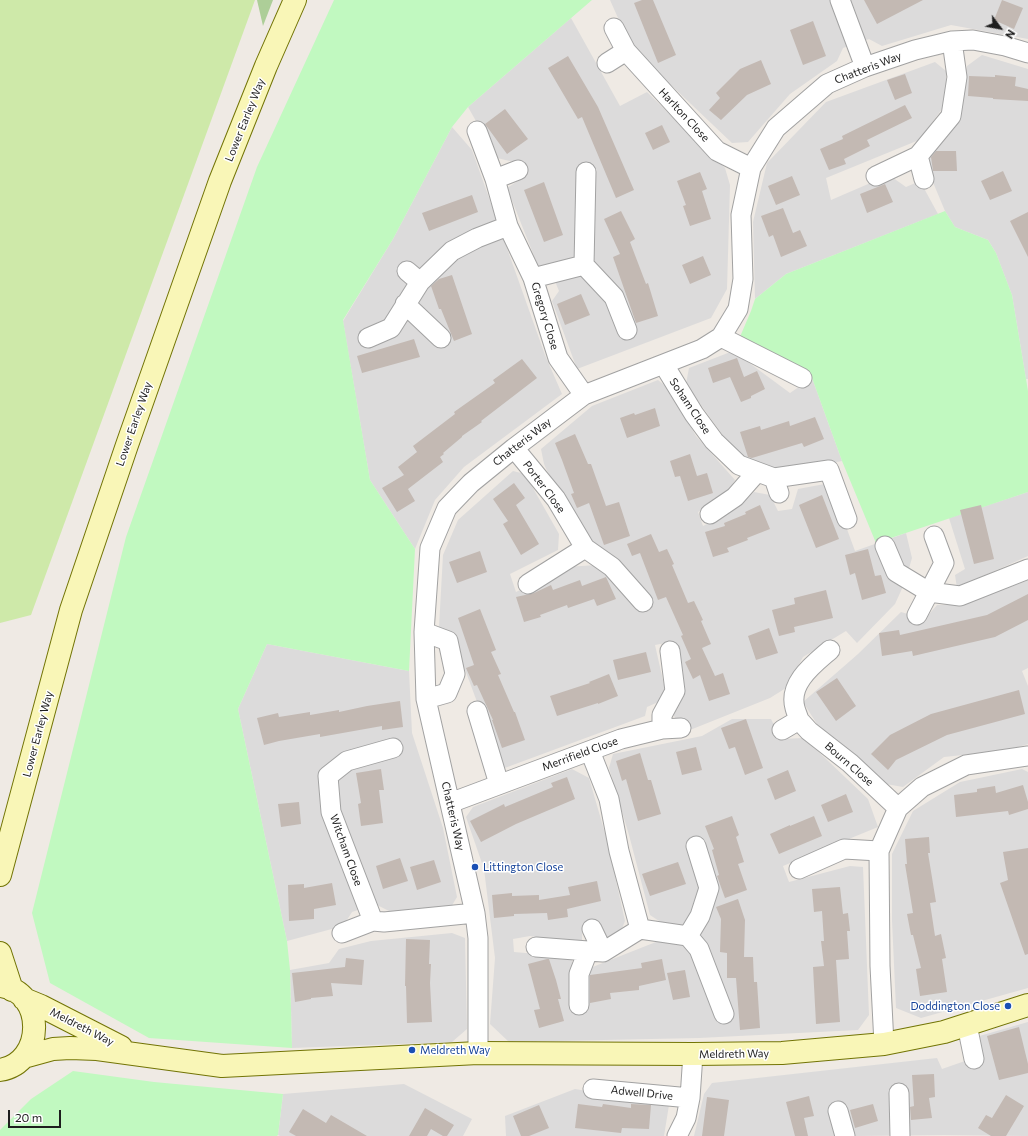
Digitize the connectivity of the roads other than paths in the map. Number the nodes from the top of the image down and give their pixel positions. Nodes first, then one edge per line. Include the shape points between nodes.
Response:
1 (296, 0) edge
2 (840, 0) edge
3 (614, 28) dead end
4 (952, 41) junction
5 (626, 51) junction
6 (1028, 53) edge
7 (607, 63) dead end
8 (865, 67) junction
9 (477, 132) dead end
10 (918, 156) junction
11 (751, 168) junction
12 (518, 170) dead end
13 (586, 172) dead end
14 (876, 176) dead end
15 (495, 179) junction
16 (924, 179) dead end
17 (508, 226) junction
18 (584, 265) junction
19 (533, 278) junction
20 (405, 304) junction
21 (627, 330) dead end
22 (721, 337) junction
23 (368, 338) dead end
24 (441, 338) dead end
25 (664, 365) junction
26 (802, 378) dead end
27 (584, 395) junction
28 (514, 448) junction
29 (770, 481) junction
30 (710, 514) dead end
31 (847, 519) dead end
32 (934, 536) dead end
33 (885, 546) dead end
34 (585, 548) junction
35 (1028, 569) edge
36 (528, 584) dead end
37 (929, 592) junction
38 (643, 602) dead end
39 (917, 614) dead end
40 (424, 632) junction
41 (830, 650) dead end
42 (670, 651) dead end
43 (426, 699) junction
44 (477, 711) dead end
45 (799, 720) junction
46 (681, 728) dead end
47 (662, 729) junction
48 (782, 730) dead end
49 (393, 748) dead end
50 (590, 750) junction
51 (1028, 756) edge
52 (499, 784) junction
53 (450, 803) junction
54 (898, 808) junction
55 (696, 846) dead end
56 (879, 851) junction
57 (1, 867) edge
58 (799, 869) dead end
59 (475, 913) junction
60 (373, 922) junction
61 (592, 929) dead end
62 (640, 929) junction
63 (342, 934) dead end
64 (688, 936) junction
65 (536, 947) dead end
66 (595, 952) junction
67 (0, 953) edge
68 (12, 992) edge
69 (579, 1005) dead end
70 (1028, 1006) edge
71 (724, 1014) dead end
72 (967, 1025) junction
73 (884, 1044) junction
74 (478, 1053) junction
75 (693, 1054) junction
76 (139, 1056) junction
77 (974, 1059) dead end
78 (9, 1069) edge
79 (593, 1089) dead end
80 (899, 1092) dead end
81 (690, 1098) junction
82 (838, 1111) dead end
83 (677, 1136) edge
84 (846, 1136) edge
85 (900, 1136) edge

1 - 57 street, Lower Earley Way via 266,66 220,181 126,445 72,610
2 - 8 street
3 - 5 street, Harlton Close
4 - 6 street, Chatteris Way via 973,40
4 - 8 street, Chatteris Way
4 - 10 street via 957,77 951,116
5 - 7 street
5 - 11 street, Harlton Close via 717,151
8 - 11 street, Chatteris Way via 827,84 776,128
9 - 15 street, Gregory Close
10 - 14 street
10 - 16 street
11 - 22 street, Chatteris Way via 741,215 744,279 738,309
12 - 15 street
13 - 18 street
15 - 17 street, Gregory Close
17 - 19 street, Gregory Close
17 - 20 street via 452,251 413,276
18 - 19 street, Gregory Close
18 - 21 street via 614,298
19 - 27 street, Gregory Close via 558,358
20 - 23 street via 391,328
20 - 24 street
22 - 25 street, Chatteris Way via 702,349
22 - 26 street
25 - 27 street, Chatteris Way
25 - 29 street, Soham Close via 714,441 739,465
27 - 28 street, Chatteris Way
28 - 34 street, Porter Close via 556,498
28 - 40 street, Chatteris Way via 471,483 447,508 430,548
29 - 30 street via 735,497
29 - 31 street via 829,470
32 - 37 street via 944,563
33 - 37 street via 896,572
34 - 36 street
34 - 38 street, Porter Close via 612,567
35 - 37 street via 960,596
37 - 39 street
40 - 43 street, Chatteris Way
40 - 43 street via 448,641 455,674 447,693
41 - 45 street via 804,674 794,692 794,707
42 - 47 street via 675,691 662,715
43 - 53 street, Chatteris Way
44 - 52 street
45 - 48 street
45 - 54 street, Bourn Close
46 - 47 street, Merrifield Close
47 - 50 street, Merrifield Close
49 - 60 street, Witcham Close via 347,761 321,775 331,812
50 - 52 street, Merrifield Close
50 - 62 street via 609,799 619,851
51 - 54 street via 966,765 922,787
52 - 53 street, Merrifield Close
53 - 59 street, Chatteris Way
54 - 56 street
55 - 64 street via 710,888 700,916
56 - 58 street via 844,849
56 - 73 street
59 - 60 street
59 - 74 street, Chatteris Way via 478,938
60 - 63 street
61 - 66 street
62 - 64 street
62 - 66 street
64 - 71 street via 699,949
65 - 66 street
66 - 69 street via 579,974
67 - 68 street
68 - 76 street, Meldreth Way
68 - 78 street via 32,1011 35,1024 32,1044
70 - 72 street, Meldreth Way
72 - 73 street, Meldreth Way
72 - 77 street
73 - 75 street, Meldreth Way via 782,1053
74 - 75 street, Meldreth Way
74 - 76 street, Meldreth Way via 222,1066
75 - 81 street, Adwell Drive
76 - 78 street, Meldreth Way via 97,1049 53,1049
79 - 81 street, Adwell Drive
80 - 85 street
81 - 83 street, Adwell Drive via 686,1118
82 - 84 street

